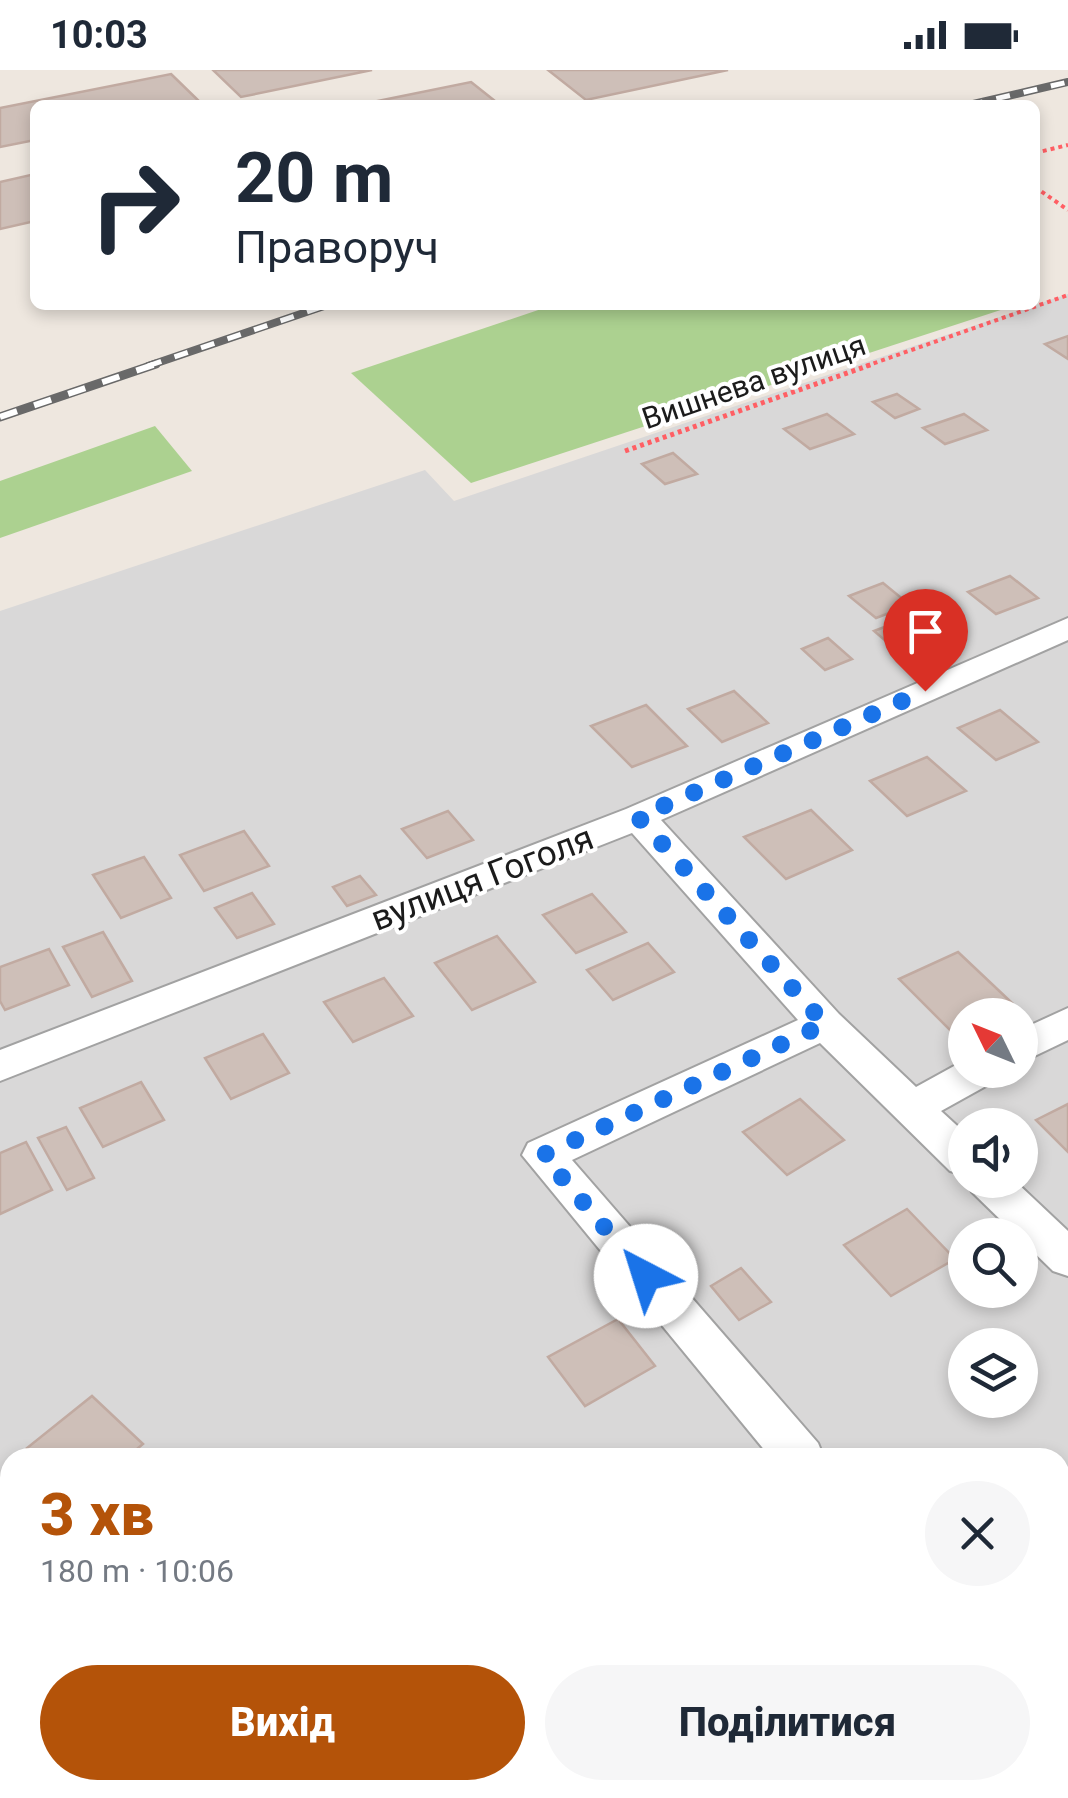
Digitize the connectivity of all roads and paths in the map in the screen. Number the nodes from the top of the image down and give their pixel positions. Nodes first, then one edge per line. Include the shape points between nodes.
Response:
1 (1068, 146) edge
2 (1040, 152) edge
3 (1040, 190) edge
4 (1068, 210) edge
5 (1068, 295) edge
6 (1040, 305) edge
7 (1025, 310) edge
8 (625, 451) dead end
9 (1068, 628) edge
10 (638, 817) junction
11 (1068, 1022) edge
12 (825, 1024) junction
13 (1038, 1038) edge
14 (0, 1066) edge
15 (948, 1088) edge
16 (912, 1108) junction
17 (948, 1143) edge
18 (1006, 1198) edge
19 (1068, 1258) edge
20 (792, 1448) edge

1 - 2 path
3 - 4 path
5 - 6 path, Вишнева вулиця
7 - 8 path, Вишнева вулиця
9 - 10 street, вулиця Гоголя
10 - 12 street
10 - 14 street, вулиця Гоголя
11 - 13 street
12 - 16 street
12 - 20 street via 543,1155
15 - 16 street
16 - 17 street
18 - 19 street

